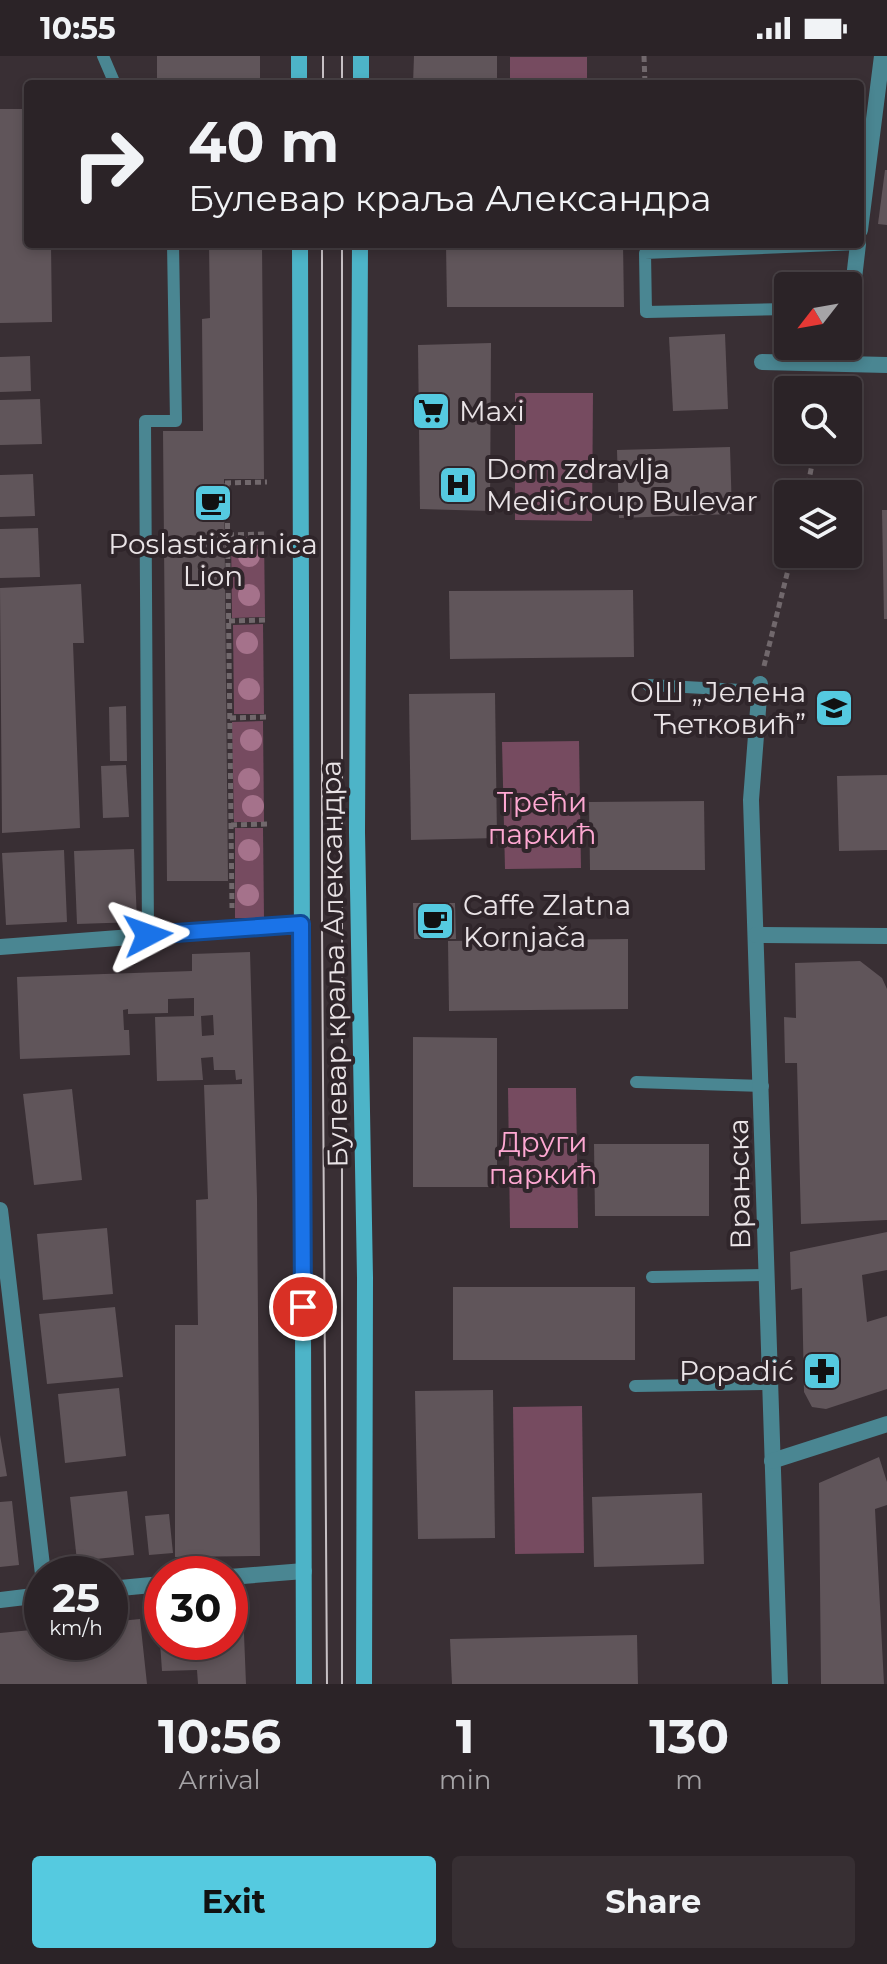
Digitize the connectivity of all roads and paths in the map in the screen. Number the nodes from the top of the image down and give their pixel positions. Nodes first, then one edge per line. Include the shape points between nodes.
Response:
1 (103, 56) edge
2 (299, 56) edge
3 (361, 56) edge
4 (644, 56) edge
5 (882, 56) edge
6 (113, 80) edge
7 (299, 80) edge
8 (361, 80) edge
9 (645, 80) edge
10 (881, 111) edge
11 (864, 207) edge
12 (173, 248) edge
13 (300, 248) edge
14 (360, 248) edge
15 (763, 248) edge
16 (857, 248) edge
17 (854, 272) edge
18 (774, 309) edge
19 (862, 358) edge
20 (783, 360) edge
21 (762, 362) dead end
22 (887, 365) edge
23 (267, 482) dead end
24 (266, 534) dead end
25 (228, 535) junction
26 (789, 568) edge
27 (267, 620) dead end
28 (229, 621) junction
29 (648, 685) dead end
30 (759, 688) junction
31 (267, 717) dead end
32 (230, 718) junction
33 (267, 824) dead end
34 (231, 825) junction
35 (232, 921) dead end
36 (301, 924) junction
37 (148, 935) junction
38 (756, 935) junction
39 (887, 936) edge
40 (0, 947) edge
41 (636, 1082) dead end
42 (763, 1086) junction
43 (0, 1210) edge
44 (768, 1275) junction
45 (652, 1277) dead end
46 (770, 1384) junction
47 (635, 1386) dead end
48 (887, 1424) edge
49 (772, 1461) junction
50 (41, 1556) edge
51 (304, 1571) junction
52 (248, 1576) edge
53 (24, 1597) edge
54 (0, 1600) edge
55 (304, 1684) edge
56 (364, 1684) edge
57 (780, 1684) edge

1 - 6 lane
2 - 7 main road
3 - 8 main road
4 - 9 path
5 - 10 street
10 - 11 street
12 - 37 lane via 176,421 145,421
13 - 36 main road, Булевар краља Александра
14 - 56 main road, Булевар краља Александра via 357,832 365,1278
15 - 18 lane via 645,253 646,312
16 - 17 street
19 - 22 street
20 - 21 street
23 - 25 path via 226,483
24 - 25 path
25 - 28 path
26 - 30 path
27 - 28 path
28 - 32 path
29 - 30 lane
30 - 38 street, Врањска via 751,800
31 - 32 path
32 - 34 path
33 - 34 path
34 - 35 path
36 - 37 street
36 - 51 main road, Булевар краља Александра
37 - 40 street
38 - 39 street
38 - 42 street, Врањска
41 - 42 lane
42 - 44 street, Врањска
43 - 50 street
44 - 45 lane
44 - 46 street, Врањска
46 - 47 lane
46 - 49 street, Врањска
48 - 49 street
49 - 57 street, Врањска
51 - 52 street
51 - 55 main road, Булевар краља Александра
53 - 54 street

